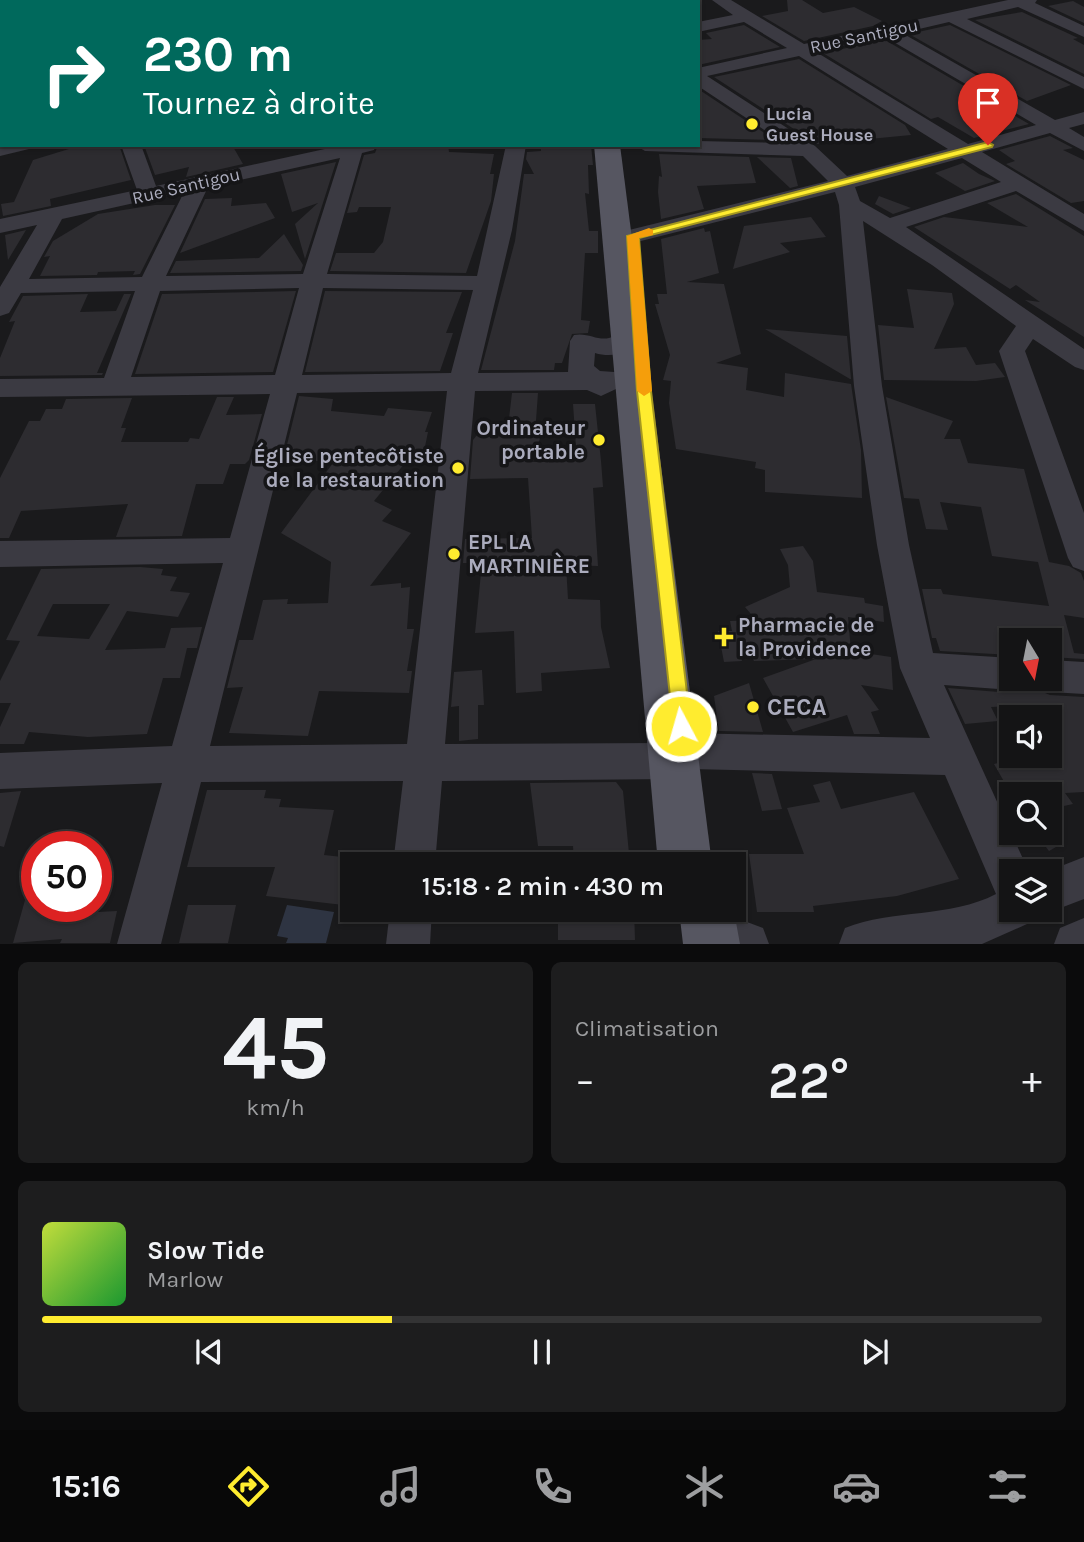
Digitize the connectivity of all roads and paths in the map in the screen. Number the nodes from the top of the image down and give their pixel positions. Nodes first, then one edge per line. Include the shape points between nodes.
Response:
1 (720, 0) edge
2 (1024, 1) edge
3 (745, 17) junction
4 (951, 17) junction
5 (700, 27) edge
6 (887, 31) junction
7 (1084, 32) edge
8 (800, 50) junction
9 (700, 75) edge
10 (700, 76) edge
11 (1084, 84) edge
12 (1084, 118) edge
13 (1053, 127) junction
14 (1084, 145) edge
15 (132, 147) edge
16 (267, 147) edge
17 (362, 147) edge
18 (516, 147) edge
19 (607, 147) edge
20 (629, 147) edge
21 (700, 147) edge
22 (808, 150) junction
23 (966, 151) junction
24 (277, 165) junction
25 (199, 183) junction
26 (1019, 183) junction
27 (149, 194) junction
28 (847, 194) junction
29 (54, 214) junction
30 (1084, 224) edge
31 (891, 225) junction
32 (0, 226) edge
33 (633, 236) junction
34 (313, 281) junction
35 (488, 283) junction
36 (150, 284) junction
37 (15, 286) junction
38 (0, 308) edge
39 (1028, 326) junction
40 (1084, 361) edge
41 (631, 365) junction
42 (463, 382) junction
43 (286, 386) junction
44 (114, 387) junction
45 (0, 388) edge
46 (243, 550) junction
47 (0, 554) edge
48 (1084, 558) edge
49 (918, 668) junction
50 (999, 673) edge
51 (1062, 677) edge
52 (1084, 678) edge
53 (678, 756) junction
54 (958, 757) junction
55 (423, 763) junction
56 (189, 764) junction
57 (0, 771) edge
58 (415, 852) edge
59 (684, 852) edge
60 (698, 852) edge
61 (1002, 859) edge
62 (1084, 878) edge
63 (1062, 886) edge
64 (999, 916) edge
65 (410, 922) edge
66 (1084, 940) edge
67 (139, 943) edge
68 (408, 943) edge
69 (861, 943) edge
70 (1076, 943) edge

1 - 3 street
2 - 4 street, Rue Santigou
2 - 7 street
3 - 5 street
3 - 8 street
4 - 6 street, Rue Santigou
4 - 11 street
6 - 8 street, Rue Santigou
6 - 13 street
8 - 9 street, Rue Santigou
8 - 23 street
10 - 22 street
12 - 13 street
13 - 14 street
13 - 23 street
15 - 27 street
16 - 24 street
17 - 24 street, Rue Santigou
17 - 34 street
18 - 35 street
19 - 41 main road
20 - 33 main road
21 - 22 street
22 - 28 street
23 - 26 street
23 - 28 street
24 - 25 street, Rue Santigou
25 - 27 street, Rue Santigou
25 - 36 street
26 - 30 street
26 - 31 street
27 - 29 street, Rue Santigou
28 - 31 street
28 - 33 street
28 - 49 street via 868,386
29 - 32 street, Rue Santigou
29 - 37 street
31 - 39 street
33 - 53 main road
34 - 35 street
34 - 36 street
34 - 43 street
35 - 42 street
36 - 37 street
36 - 44 street
37 - 38 street
39 - 40 street
39 - 48 street via 1012,352
41 - 42 street
41 - 53 main road
42 - 43 street
42 - 55 street
43 - 44 street
43 - 46 street
44 - 45 street
46 - 47 street
46 - 56 street
49 - 50 street
49 - 54 street
51 - 52 street
53 - 54 street
53 - 55 street
53 - 59 main road
53 - 60 main road
54 - 61 street
55 - 56 street
55 - 58 street
56 - 57 street
56 - 67 street
62 - 63 street
64 - 69 street via 954,929
65 - 68 street
66 - 70 street

